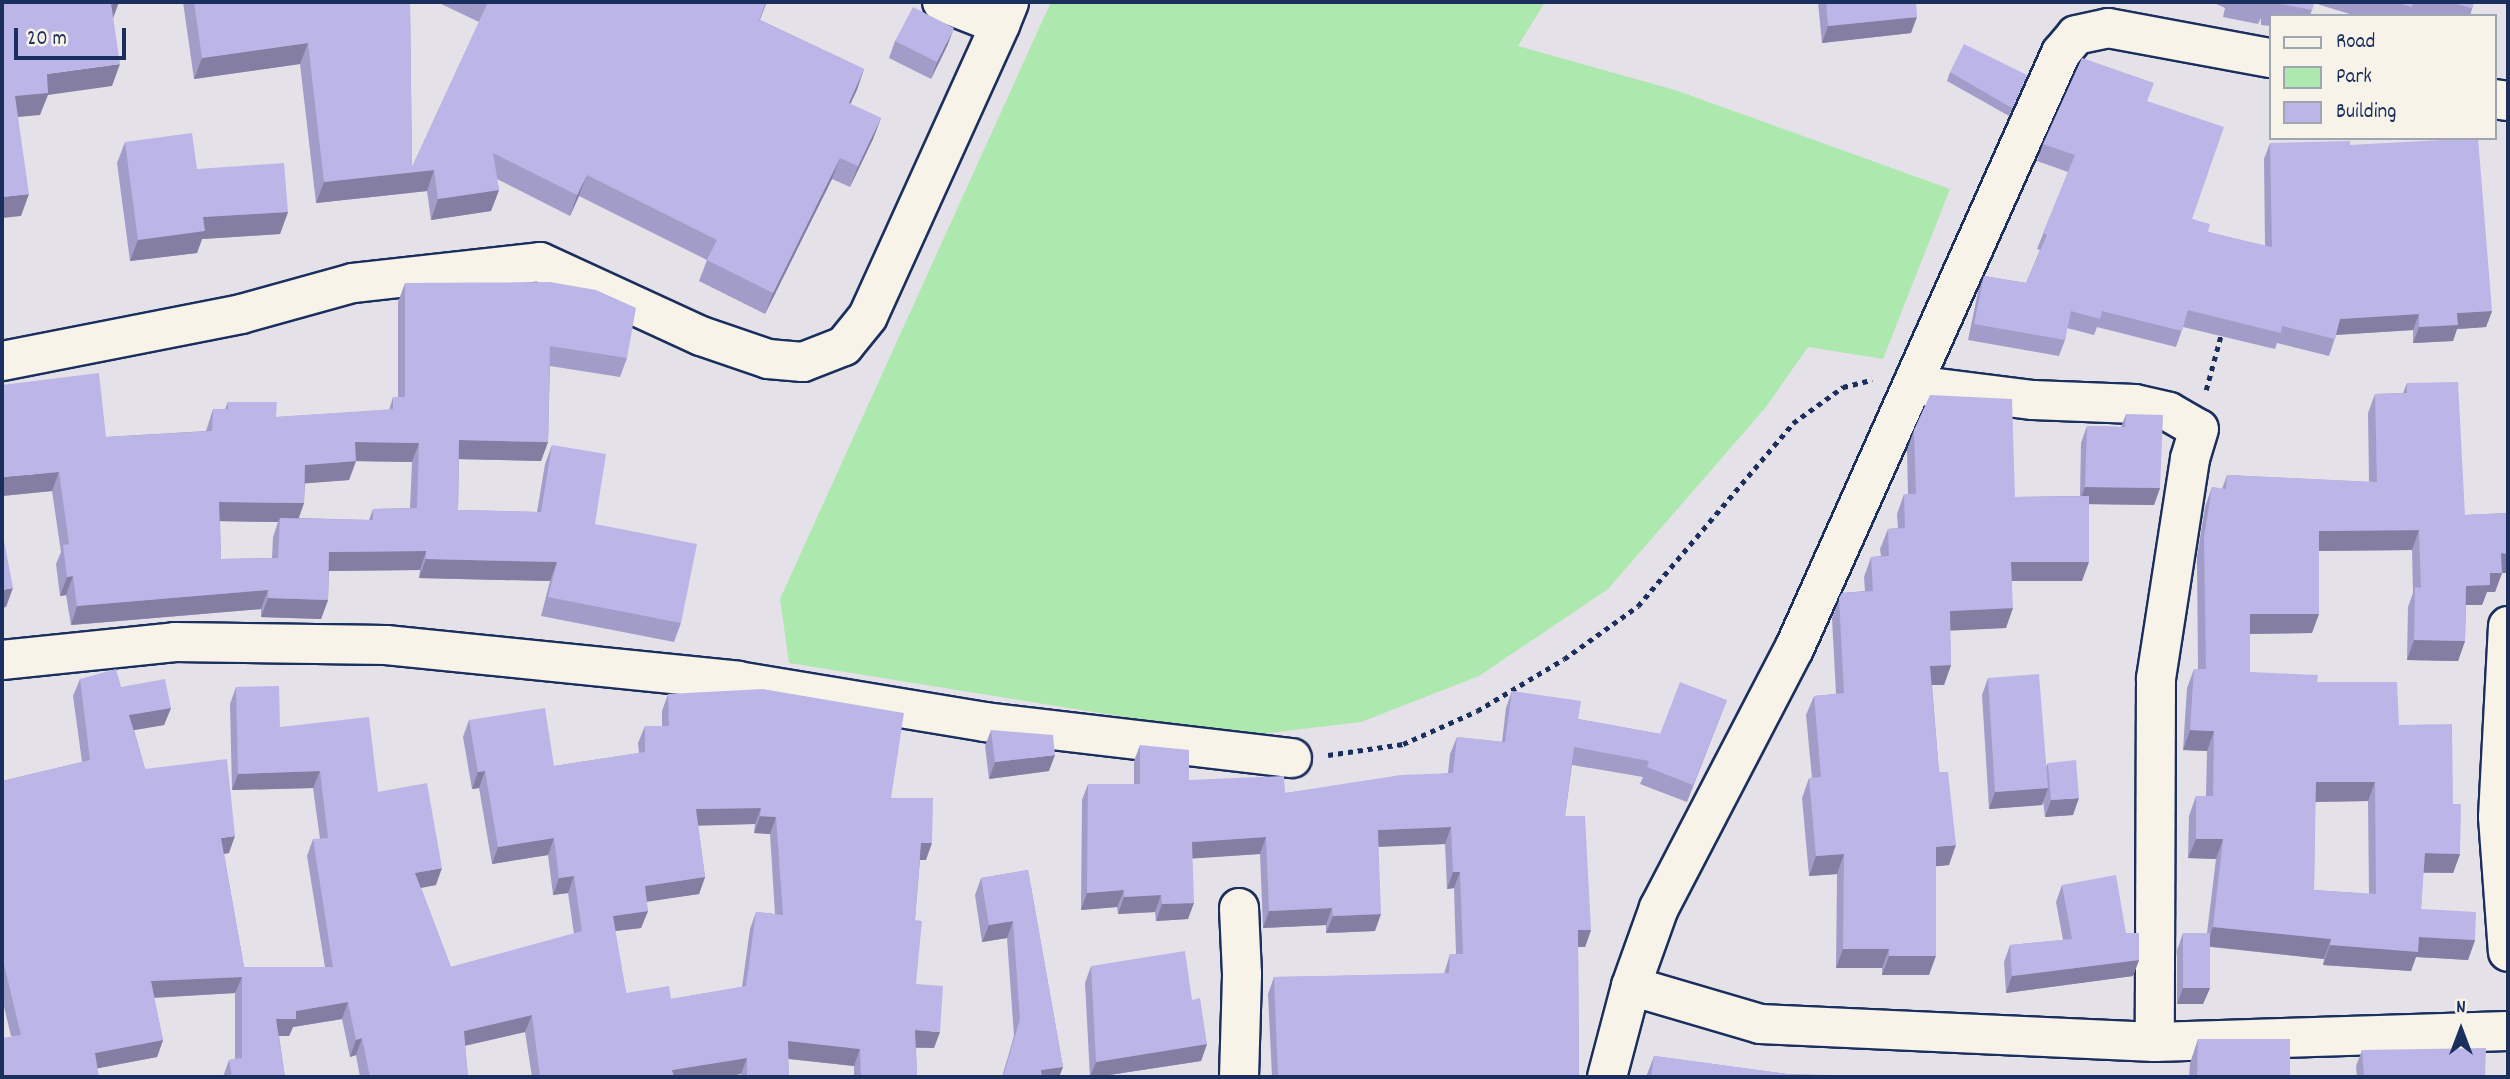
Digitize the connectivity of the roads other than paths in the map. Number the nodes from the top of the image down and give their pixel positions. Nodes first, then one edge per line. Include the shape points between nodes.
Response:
1 (942, 2) edge
2 (1005, 13) edge
3 (2268, 58) edge
4 (2, 361) edge
5 (1914, 385) junction
6 (2508, 625) edge
7 (2, 660) edge
8 (1292, 758) road end
9 (1239, 908) dead end
10 (2508, 952) edge
11 (1631, 986) junction
12 (2508, 1031) edge
13 (2155, 1042) junction
14 (1239, 1077) edge
15 (1607, 1077) edge

1 - 2 street
2 - 4 street via 868,316 844,346 803,362 768,359 701,336 540,262 353,283 241,314
3 - 5 street via 2108,28 2076,35 2061,53
5 - 11 street via 1794,649 1658,908
5 - 13 street via 2033,400 2135,404 2169,412 2199,429 2190,459 2156,678
6 - 10 street via 2498,817
7 - 8 street via 175,642 386,645 738,681 985,722
9 - 14 street
11 - 13 street via 1760,1024
11 - 15 street
12 - 13 street

